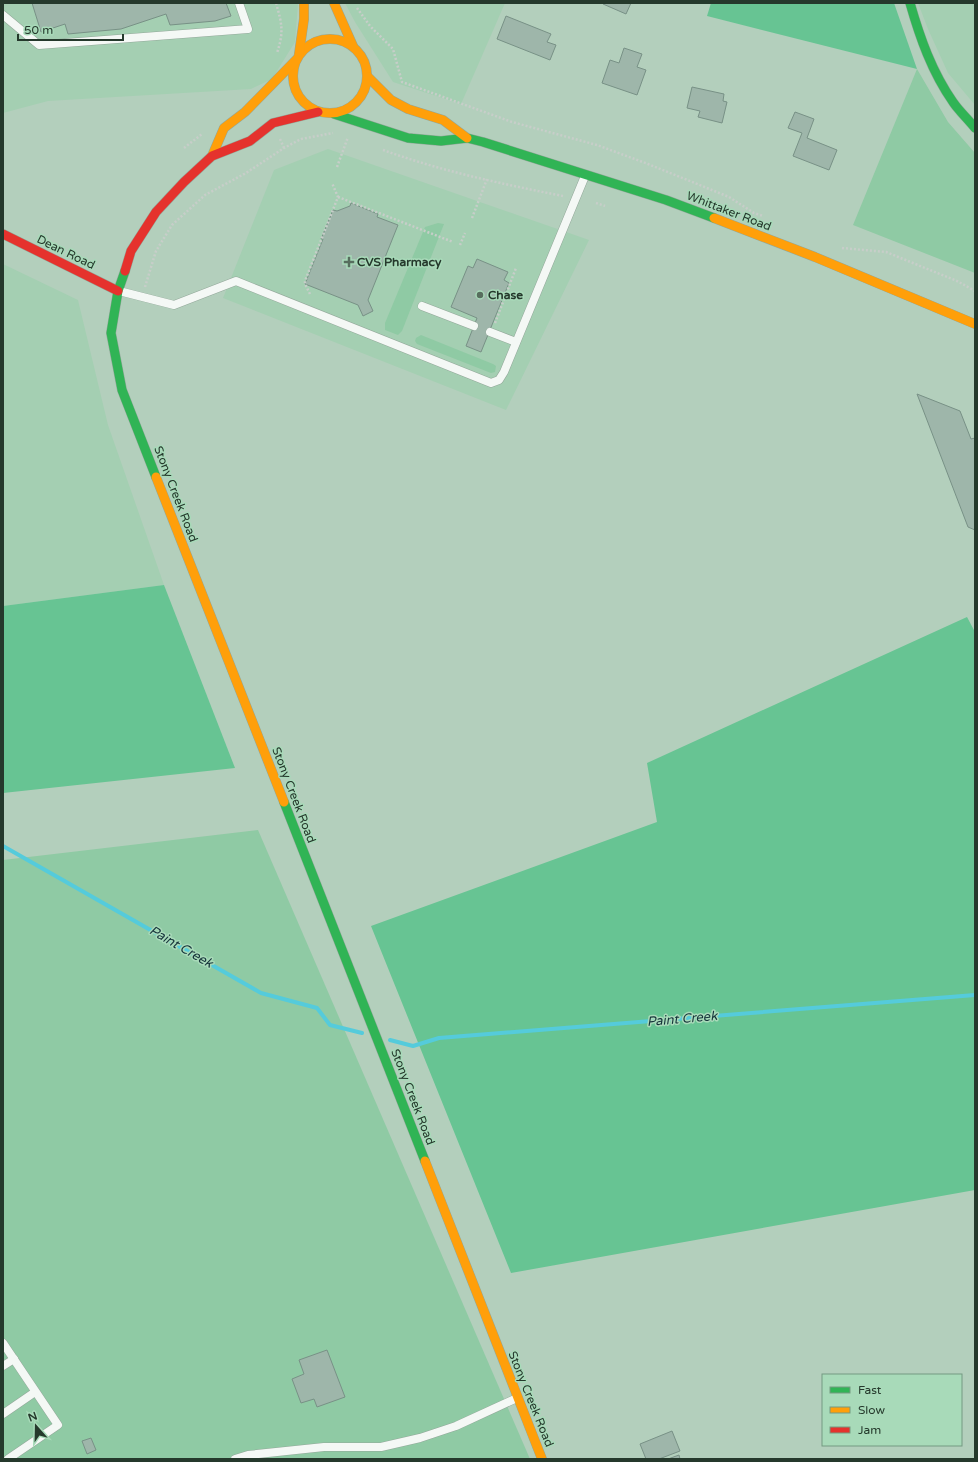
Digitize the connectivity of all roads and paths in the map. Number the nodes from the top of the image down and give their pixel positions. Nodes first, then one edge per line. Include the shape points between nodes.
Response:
1 (239, 3) edge
2 (276, 3) edge
3 (304, 3) edge
4 (334, 3) edge
5 (354, 3) edge
6 (910, 3) edge
7 (3, 16) edge
8 (353, 46) junction
9 (276, 57) dead end
10 (298, 57) junction
11 (368, 77) junction
12 (318, 112) junction
13 (334, 114) junction
14 (975, 128) edge
15 (202, 133) dead end
16 (337, 134) dead end
17 (343, 136) dead end
18 (348, 137) junction
19 (467, 138) junction
20 (355, 140) dead end
21 (184, 148) dead end
22 (382, 150) dead end
23 (212, 156) junction
24 (337, 167) dead end
25 (586, 174) junction
26 (487, 179) junction
27 (332, 183) dead end
28 (562, 196) dead end
29 (338, 197) junction
30 (596, 203) dead end
31 (605, 206) dead end
32 (472, 218) dead end
33 (768, 218) dead end
34 (465, 233) dead end
35 (3, 234) edge
36 (453, 242) dead end
37 (460, 245) dead end
38 (838, 248) dead end
39 (516, 268) dead end
40 (146, 284) dead end
41 (975, 290) edge
42 (118, 291) junction
43 (310, 294) dead end
44 (422, 306) dead end
45 (494, 324) dead end
46 (975, 324) edge
47 (474, 326) dead end
48 (490, 332) dead end
49 (516, 342) junction
50 (3, 1343) edge
51 (14, 1359) junction
52 (3, 1366) edge
53 (35, 1392) junction
54 (518, 1398) junction
55 (3, 1414) edge
56 (8, 1459) edge
57 (235, 1459) edge
58 (542, 1459) edge

1 - 7 lane via 248,29 39,45
2 - 9 path via 281,18 282,37
3 - 10 main road
4 - 8 main road
5 - 33 path via 370,26 393,49 402,82 512,122 597,146 648,164 729,197 754,213
6 - 14 main road via 917,28 941,83
8 - 10 main road via 335,38 316,41
8 - 11 main road via 364,58
10 - 12 main road via 292,72 294,90 304,104
10 - 23 main road, Stony Creek Road via 245,112 224,128
11 - 13 main road via 362,97 351,107
11 - 19 main road, Whittaker Road via 391,100 408,109 443,120
12 - 13 main road
12 - 23 main road, Stony Creek Road via 273,123 250,141
13 - 19 main road, Whittaker Road via 408,138 441,141
15 - 21 path
16 - 40 path via 301,139 205,195 172,225 156,251
17 - 18 path
18 - 20 path
18 - 24 path
19 - 25 main road, Whittaker Road
22 - 26 path
23 - 42 main road, Stony Creek Road via 156,212 131,251
25 - 46 main road, Whittaker Road via 688,208 815,257
25 - 49 lane
26 - 28 path
26 - 32 path
27 - 29 path
29 - 36 path
29 - 43 path via 305,281
30 - 31 path
34 - 37 path
35 - 42 main road, Dean Road
38 - 41 path via 886,252
39 - 45 path
42 - 49 lane via 174,305 236,281 491,383 499,380
42 - 54 main road, Stony Creek Road via 111,333 122,390
44 - 47 lane
48 - 49 lane
50 - 51 lane
51 - 52 lane
51 - 53 lane
53 - 55 lane
53 - 56 lane via 58,1425
54 - 57 lane via 456,1426 381,1447 324,1447 248,1455
54 - 58 main road, Stony Creek Road

